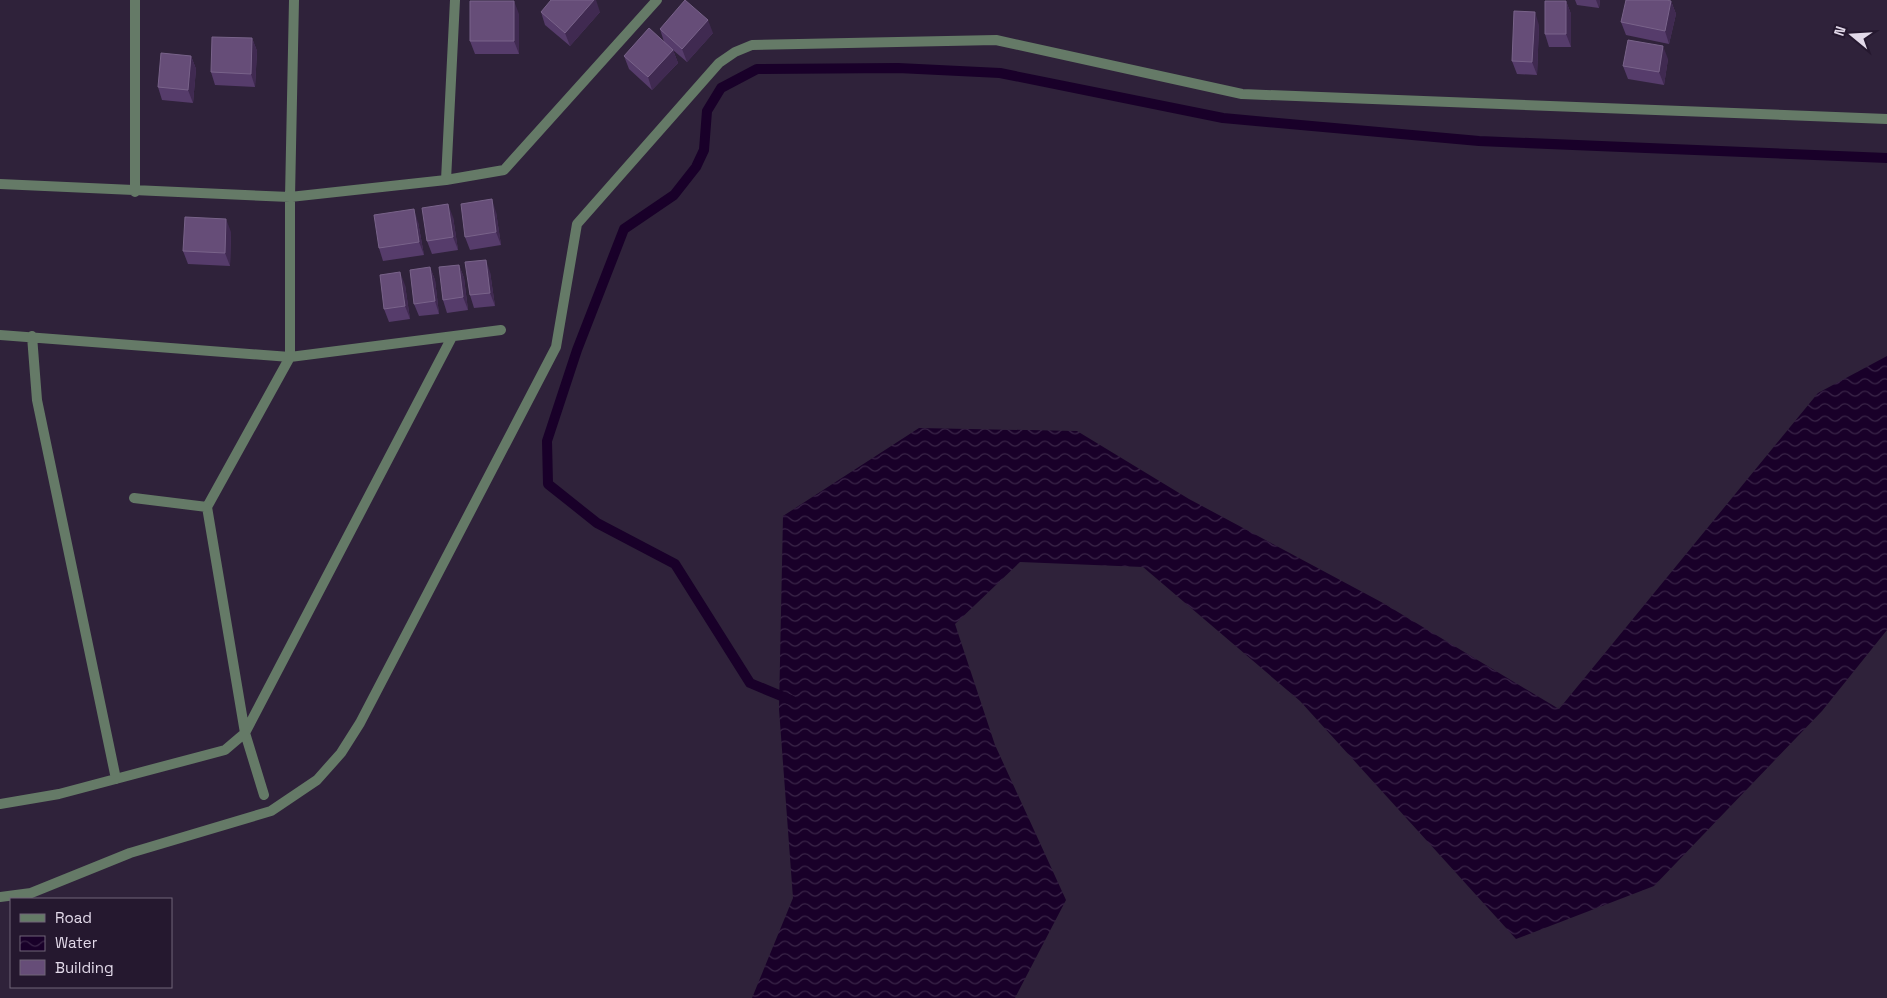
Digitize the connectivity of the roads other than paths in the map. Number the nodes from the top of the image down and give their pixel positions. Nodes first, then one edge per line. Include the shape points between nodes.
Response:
1 (135, 0) edge
2 (294, 0) edge
3 (455, 0) edge
4 (657, 0) edge
5 (1887, 119) edge
6 (446, 180) junction
7 (0, 184) edge
8 (135, 192) junction
9 (290, 198) junction
10 (501, 330) dead end
11 (0, 335) edge
12 (32, 336) junction
13 (452, 337) junction
14 (290, 357) junction
15 (134, 498) dead end
16 (207, 507) junction
17 (245, 733) junction
18 (116, 779) junction
19 (264, 795) dead end
20 (0, 804) edge
21 (0, 897) edge

1 - 8 street
2 - 9 street
3 - 6 street
4 - 6 street via 504,170
5 - 21 street via 1242,94 996,40 752,45 719,64 578,224 556,347 341,753 317,780 271,811 130,853 31,893
6 - 9 street
7 - 8 street
8 - 9 street
9 - 14 street
10 - 13 street
11 - 12 street
12 - 14 street
12 - 18 street via 36,400
13 - 14 street
13 - 17 street
14 - 16 street
15 - 16 street
16 - 17 street
17 - 18 street via 225,750
17 - 19 street
18 - 20 street via 59,794

